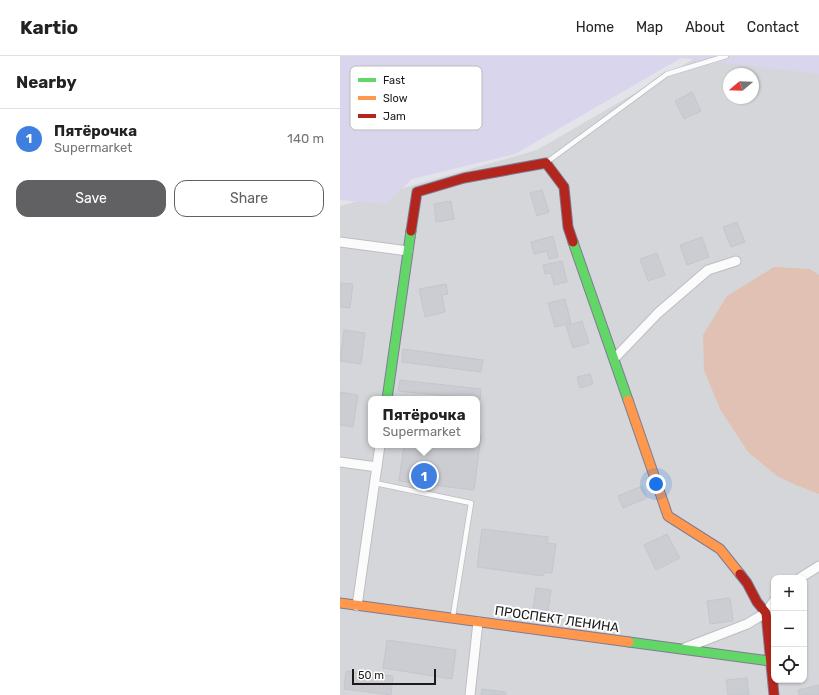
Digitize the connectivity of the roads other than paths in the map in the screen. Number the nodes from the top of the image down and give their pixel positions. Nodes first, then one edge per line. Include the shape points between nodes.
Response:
1 (726, 56) edge
2 (546, 163) junction
3 (340, 242) edge
4 (408, 251) junction
5 (736, 261) dead end
6 (614, 359) junction
7 (387, 396) edge
8 (380, 448) edge
9 (340, 462) edge
10 (377, 467) junction
11 (375, 483) junction
12 (819, 566) edge
13 (805, 575) edge
14 (340, 604) edge
15 (357, 606) junction
16 (771, 606) edge
17 (766, 613) junction
18 (453, 619) junction
19 (478, 622) junction
20 (682, 649) junction
21 (770, 661) junction
22 (470, 695) edge
23 (774, 695) edge

1 - 2 lane via 667,74
2 - 4 street via 464,178 416,192
2 - 6 street via 564,187 568,227
3 - 4 street
4 - 7 street
5 - 6 street via 708,270 658,313
6 - 17 street via 668,516 720,549 747,583 756,602
8 - 10 street
9 - 10 street
10 - 11 street
11 - 15 street
11 - 18 lane via 471,503
12 - 13 street
14 - 15 street, ПРОСПЕКТ ЛЕНИНА
15 - 18 street, ПРОСПЕКТ ЛЕНИНА
16 - 17 street
17 - 20 street via 747,624
17 - 21 street
18 - 19 street, ПРОСПЕКТ ЛЕНИНА
19 - 20 street, ПРОСПЕКТ ЛЕНИНА
19 - 22 street
20 - 21 street, ПРОСПЕКТ ЛЕНИНА
21 - 23 street

